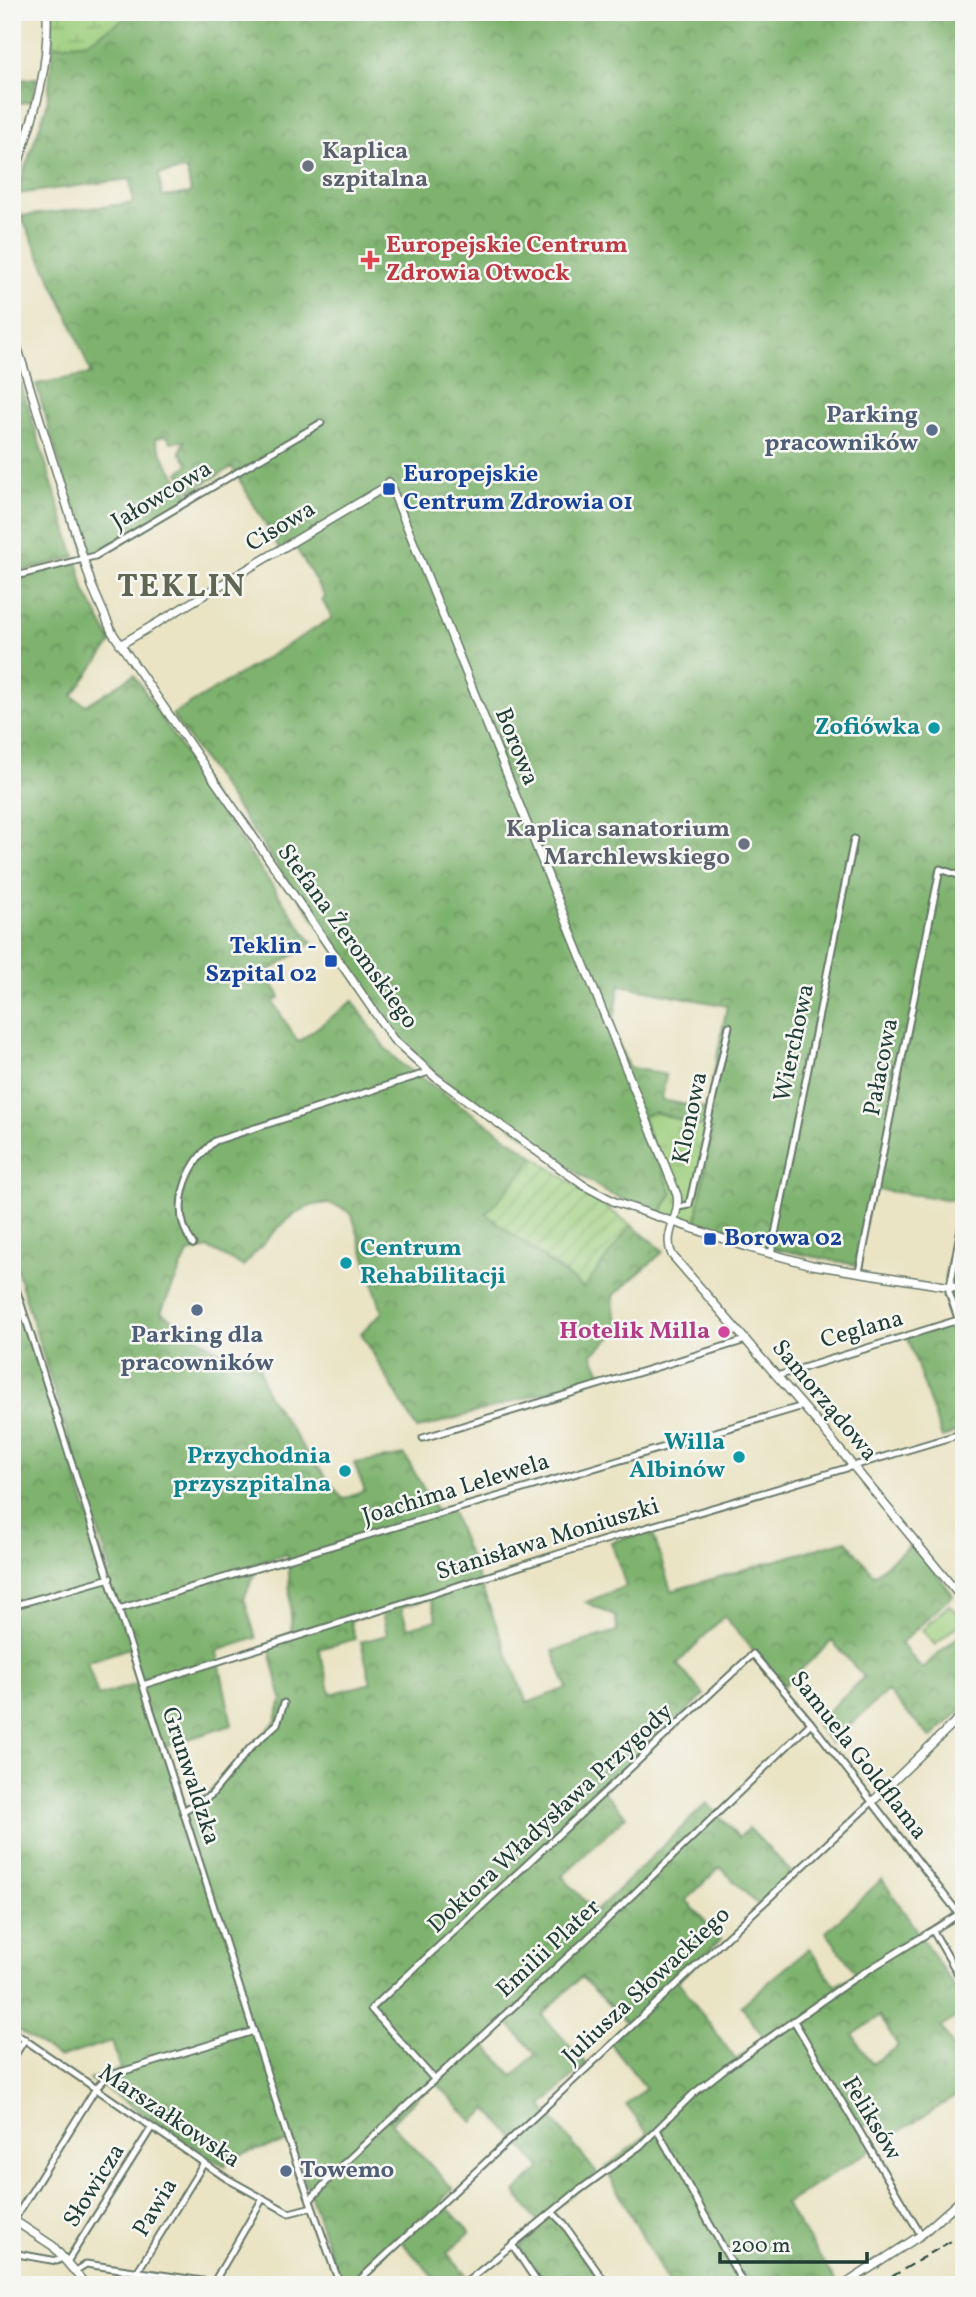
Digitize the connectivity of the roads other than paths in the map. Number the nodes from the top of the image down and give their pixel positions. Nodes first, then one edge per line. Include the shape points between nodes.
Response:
1 (47, 12) edge
2 (12, 184) edge
3 (12, 330) edge
4 (321, 423) dead end
5 (389, 483) joint
6 (84, 559) junction
7 (12, 577) edge
8 (120, 645) junction
9 (854, 839) dead end
10 (964, 877) edge
11 (729, 1026) dead end
12 (429, 1072) junction
13 (678, 1207) junction
14 (964, 1212) edge
15 (673, 1222) junction
16 (193, 1244) dead end
17 (771, 1254) junction
18 (859, 1272) junction
19 (12, 1276) edge
20 (949, 1286) junction
21 (964, 1289) edge
22 (958, 1320) junction
23 (964, 1336) edge
24 (746, 1340) junction
25 (777, 1376) junction
26 (803, 1406) junction
27 (964, 1433) edge
28 (424, 1438) dead end
29 (854, 1466) junction
30 (110, 1578) junction
31 (964, 1601) edge
32 (12, 1606) edge
33 (119, 1609) junction
34 (753, 1654) joint
35 (143, 1685) junction
36 (284, 1703) dead end
37 (964, 1713) edge
38 (811, 1723) junction
39 (873, 1801) junction
40 (183, 1811) junction
41 (962, 1913) edge
42 (933, 1931) junction
43 (964, 1984) edge
44 (794, 2021) junction
45 (12, 2031) edge
46 (254, 2031) junction
47 (25, 2039) junction
48 (12, 2060) edge
49 (434, 2079) junction
50 (96, 2088) junction
51 (152, 2127) junction
52 (657, 2130) junction
53 (204, 2162) junction
54 (964, 2197) edge
55 (263, 2198) junction
56 (310, 2200) junction
57 (312, 2207) junction
58 (553, 2213) junction
59 (13, 2220) edge
60 (920, 2235) junction
61 (513, 2246) junction
62 (56, 2249) junction
63 (12, 2253) edge
64 (46, 2259) junction
65 (65, 2260) junction
66 (75, 2271) junction
67 (137, 2272) junction
68 (214, 2282) junction
69 (468, 2284) edge
70 (86, 2285) edge
71 (230, 2285) edge
72 (340, 2285) edge
73 (354, 2285) edge
74 (539, 2285) edge
75 (607, 2285) edge
76 (744, 2285) edge
77 (844, 2285) edge

1 - 2 street via 44,80
3 - 6 street, Stefana Żeromskiego
4 - 6 street, Jałowcowa
5 - 8 street, Cisowa
5 - 13 street, Borowa via 677,1195
6 - 7 street, Jałowcowa
6 - 8 street, Stefana Żeromskiego via 103,614
8 - 12 street, Stefana Żeromskiego via 377,1017
9 - 17 street, Wierchowa
10 - 18 street, Pałacowa via 940,869
11 - 13 street, Klonowa via 690,1205
12 - 15 street, Stefana Żeromskiego via 583,1185 615,1202
12 - 16 street via 215,1141 201,1152 185,1177 183,1219
13 - 15 street
14 - 20 street
15 - 17 street, Stefana Żeromskiego
15 - 24 street, Samorządowa via 668,1237 672,1255
17 - 18 street, Stefana Żeromskiego
18 - 20 street, Stefana Żeromskiego
19 - 30 street, Grunwaldzka
20 - 21 street, Stefana Żeromskiego
20 - 22 street
22 - 23 street
22 - 25 street, Ceglana
24 - 25 street, Samorządowa
24 - 28 street
25 - 26 street, Samorządowa
26 - 29 street, Samorządowa
26 - 33 street, Joachima Lelewela
27 - 29 street, Stanisława Moniuszki
29 - 31 street, Samorządowa
29 - 35 street, Stanisława Moniuszki
30 - 32 street
30 - 33 street, Grunwaldzka
33 - 35 street, Grunwaldzka
34 - 38 street, Samuela Goldflama
34 - 49 street, Doktora Władysława Przygody via 371,2008
35 - 40 street, Grunwaldzka
36 - 40 street via 277,1724 211,1795
37 - 39 street, Juliusza Słowackiego
38 - 39 street, Samuela Goldflama
38 - 49 street, Emilii Plater
39 - 41 street, Samuela Goldflama
39 - 73 street, Juliusza Słowackiego
40 - 46 street, Grunwaldzka
41 - 42 street
42 - 43 street
42 - 44 street
44 - 52 street via 693,2094
44 - 60 street, Feliksów
45 - 47 street, Marszałkowska
46 - 50 street via 108,2076
46 - 56 street, Grunwaldzka
47 - 48 street
47 - 50 street, Marszałkowska
49 - 56 street, Emilii Plater
50 - 51 street, Marszałkowska
50 - 59 street
51 - 53 street, Marszałkowska
51 - 65 street, Słowicza
52 - 58 street
52 - 76 street
53 - 55 street, Marszałkowska
53 - 67 street, Pawia
54 - 60 street
55 - 57 street, Marszałkowska via 289,2213
55 - 68 street
56 - 57 street, Grunwaldzka
57 - 72 street, Grunwaldzka
58 - 61 street
58 - 75 street
59 - 62 street
60 - 77 street
61 - 69 street
61 - 74 street
62 - 64 street
62 - 65 street
63 - 64 street
64 - 65 street
65 - 66 street
66 - 67 street via 86,2264
66 - 70 street
67 - 68 street
68 - 71 street

